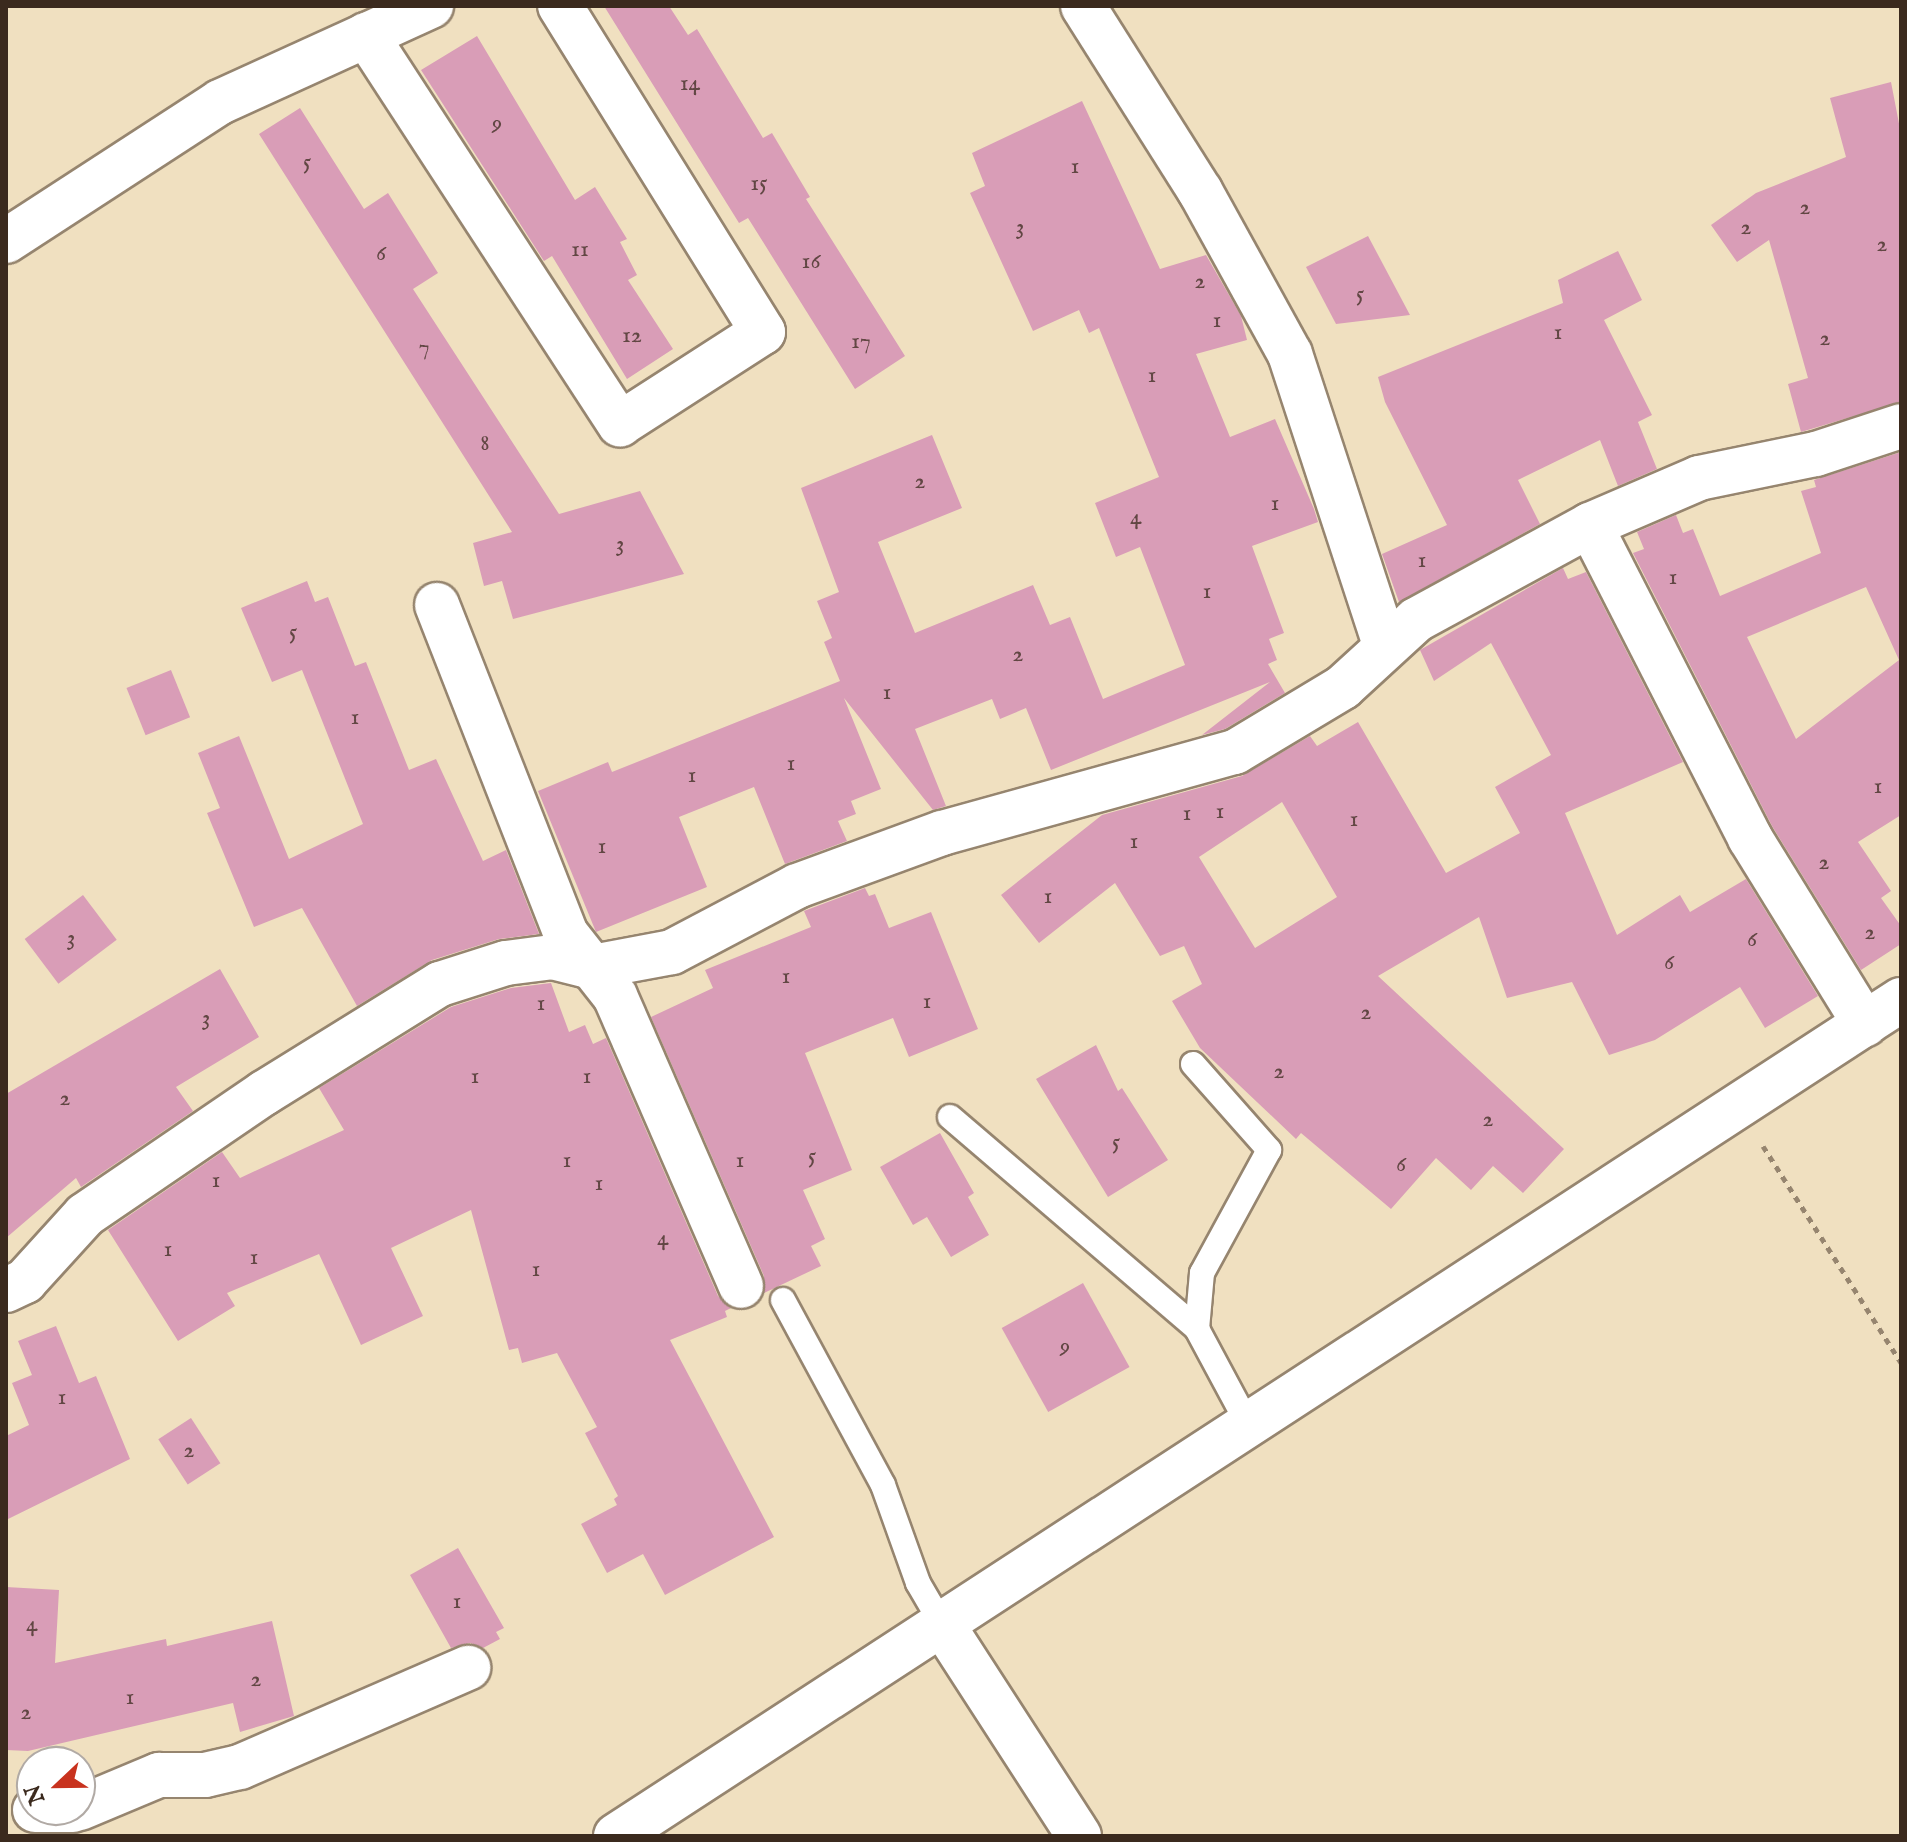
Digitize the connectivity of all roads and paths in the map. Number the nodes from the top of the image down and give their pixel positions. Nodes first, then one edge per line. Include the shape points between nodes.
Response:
1 (431, 6) edge
2 (560, 6) edge
3 (1083, 6) edge
4 (366, 35) junction
5 (6, 241) edge
6 (1901, 426) edge
7 (1590, 525) junction
8 (437, 605) dead end
9 (1385, 645) junction
10 (592, 967) junction
11 (1901, 1000) edge
12 (1865, 1024) junction
13 (1193, 1064) dead end
14 (1738, 1108) junction
15 (950, 1117) dead end
16 (741, 1286) dead end
17 (6, 1290) edge
18 (783, 1300) dead end
19 (1197, 1329) junction
20 (1901, 1363) edge
21 (1248, 1424) junction
22 (942, 1624) junction
23 (468, 1668) dead end
24 (96, 1801) edge
25 (616, 1836) edge
26 (1079, 1836) edge

1 - 4 street
2 - 4 street via 763,332 620,424
3 - 9 street via 1200,191 1290,354
4 - 5 street via 220,102
6 - 7 street via 1816,454 1699,478
7 - 9 street via 1416,620
7 - 12 street via 1750,838
8 - 10 street via 566,934
9 - 10 street via 1343,687 1235,752 942,833 797,886 672,952
10 - 16 street via 615,996
10 - 17 street via 552,957 506,963 440,984 264,1093 85,1215 25,1281
11 - 12 street
12 - 14 street
13 - 19 lane via 1269,1150 1202,1273
14 - 20 path
14 - 21 street
15 - 19 lane
18 - 22 lane via 883,1485 918,1583
19 - 21 lane
21 - 22 street
22 - 25 street
22 - 26 street
23 - 24 street via 240,1767 205,1775 159,1775

